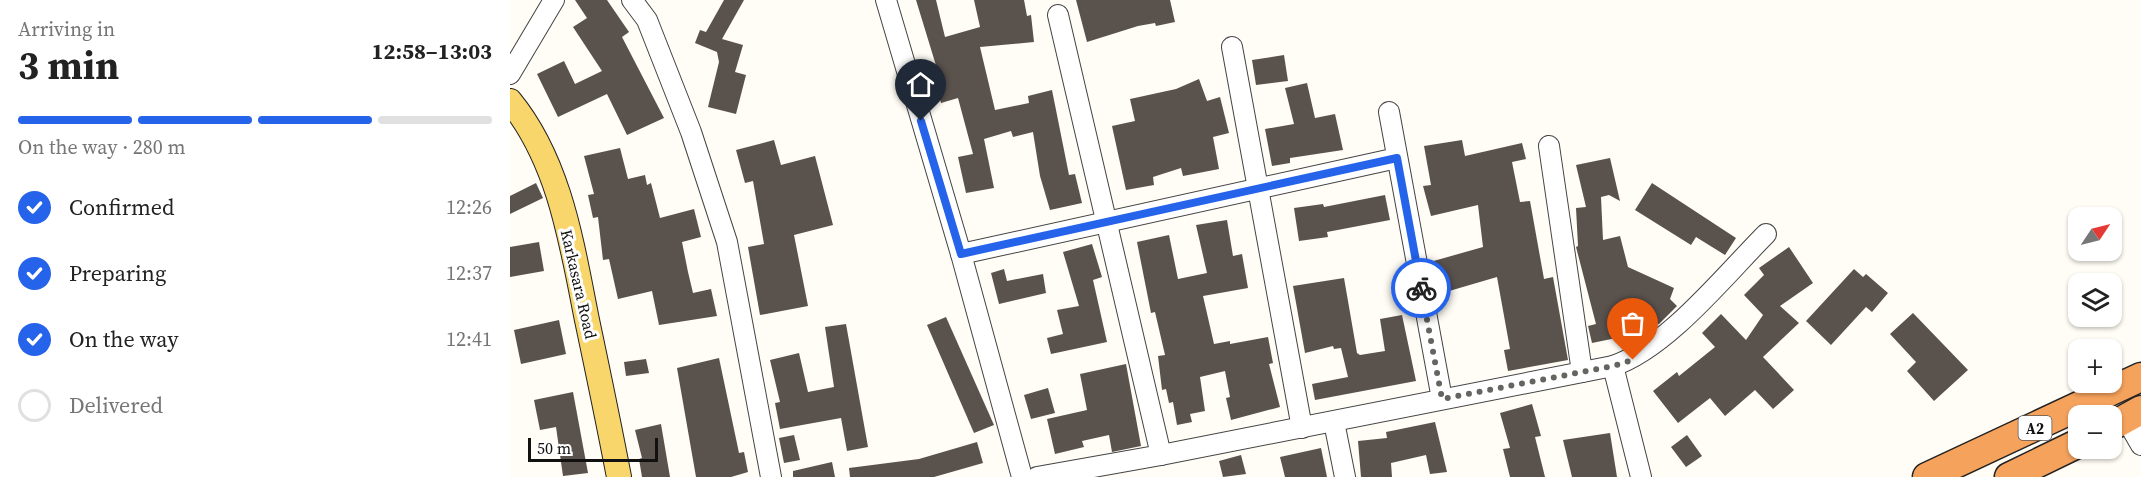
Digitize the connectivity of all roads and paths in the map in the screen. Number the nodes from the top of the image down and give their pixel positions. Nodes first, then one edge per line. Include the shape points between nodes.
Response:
1 (554, 0) edge
2 (632, 0) edge
3 (886, 0) edge
4 (1058, 15) dead end
5 (1232, 47) dead end
6 (510, 74) edge
7 (510, 101) edge
8 (1389, 112) dead end
9 (1549, 146) dead end
10 (1397, 158) junction
11 (1258, 187) junction
12 (1107, 222) junction
13 (1766, 234) dead end
14 (961, 254) junction
15 (1613, 366) junction
16 (1582, 372) junction
17 (2141, 377) edge
18 (1442, 399) junction
19 (2126, 418) edge
20 (1334, 422) junction
21 (1302, 428) junction
22 (2141, 446) edge
23 (2068, 448) edge
24 (1161, 455) junction
25 (1047, 476) edge
26 (619, 477) edge
27 (771, 477) edge
28 (1022, 477) edge
29 (1345, 477) edge
30 (1641, 477) edge
31 (1927, 477) edge
32 (2009, 477) edge

1 - 6 street
2 - 27 street via 647,20 692,132 727,242
3 - 14 street
4 - 12 street
5 - 11 street
7 - 26 main road, Karkasara Road via 534,134 551,172 573,249
8 - 10 street
9 - 16 street
10 - 11 street
10 - 18 street
11 - 12 street
11 - 21 street
12 - 14 street
12 - 24 street
13 - 15 street via 1658,343 1633,360
14 - 28 street
15 - 16 street
15 - 30 street
16 - 18 street
17 - 31 highway, A2
18 - 20 street
19 - 22 street
20 - 21 street
20 - 29 street
21 - 24 street
23 - 32 highway, A2
24 - 25 street

